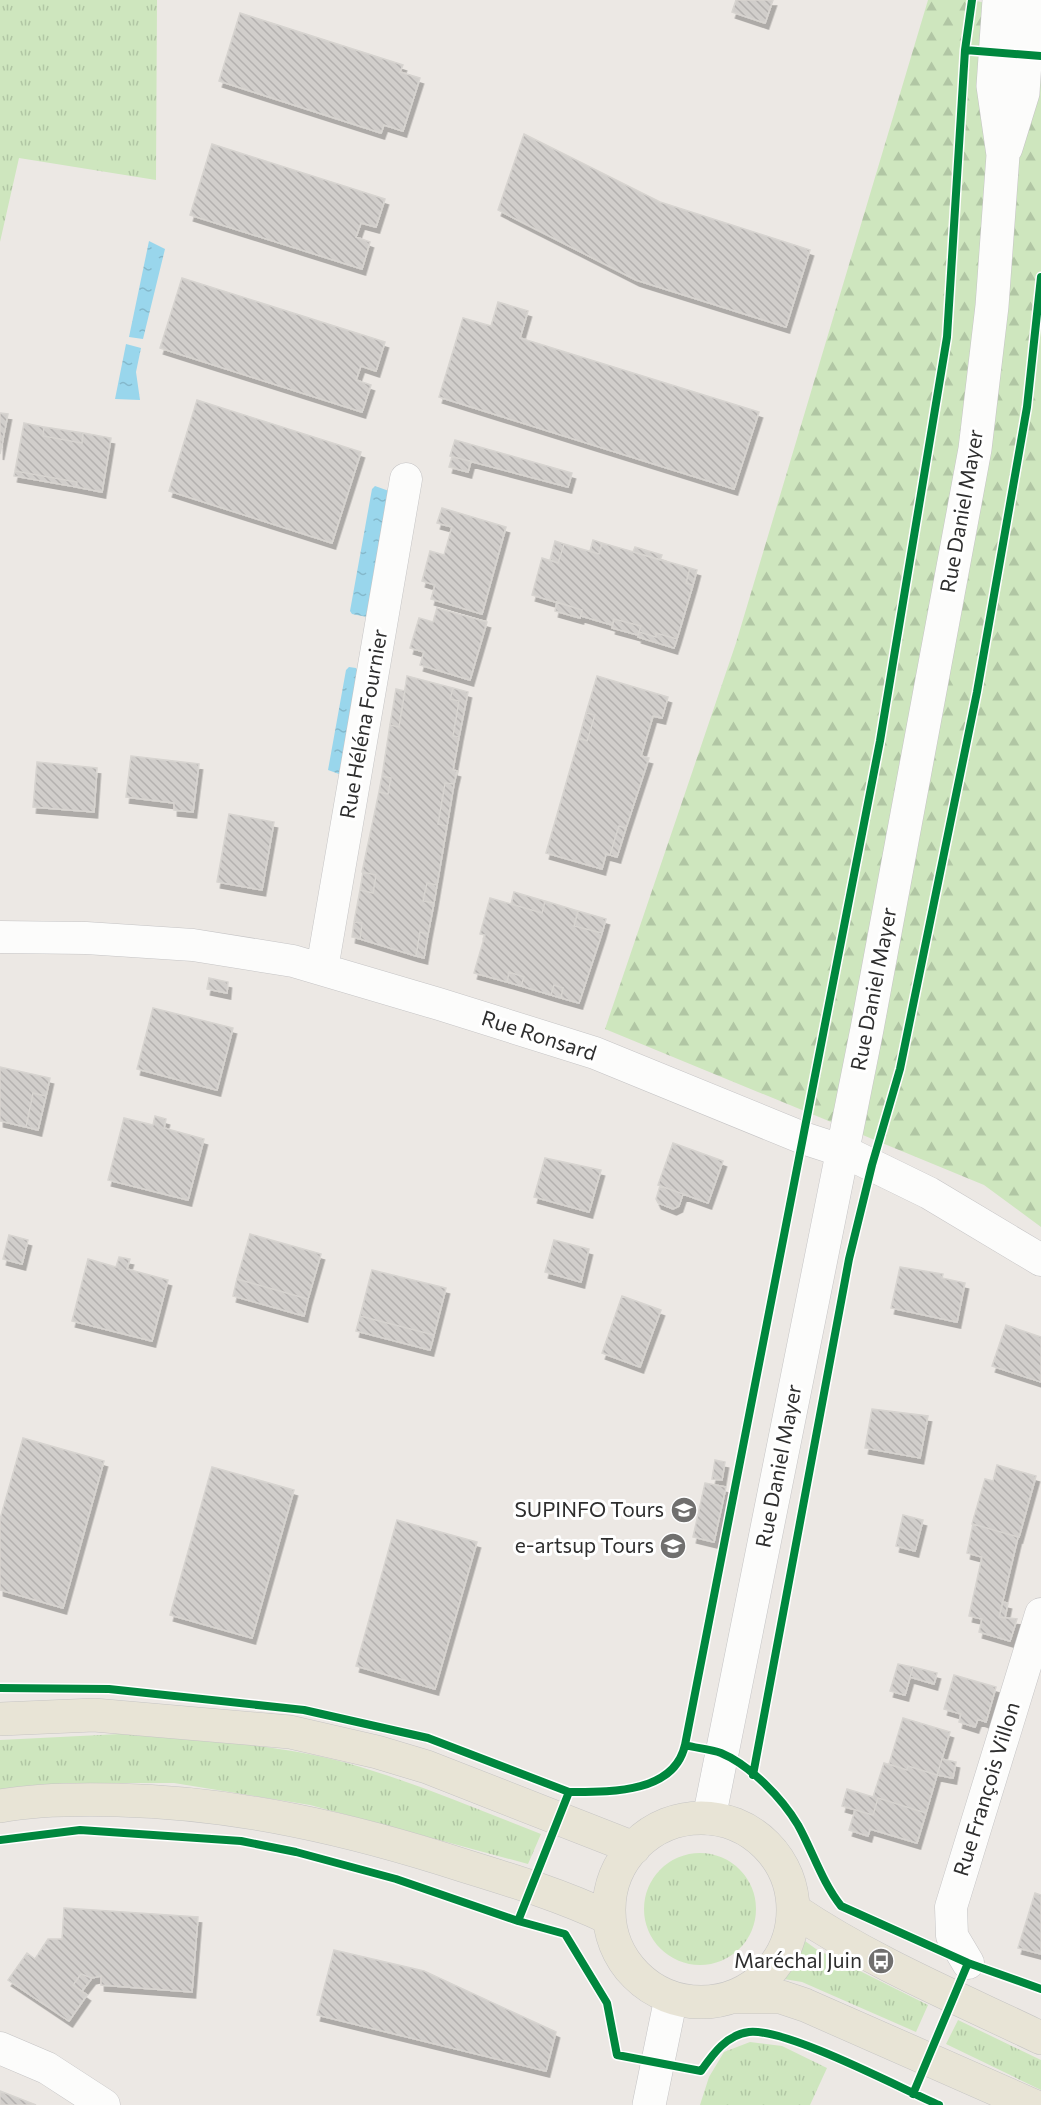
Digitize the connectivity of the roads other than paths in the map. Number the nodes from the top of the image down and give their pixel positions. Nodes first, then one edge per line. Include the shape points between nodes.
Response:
1 (999, 0) edge
2 (1029, 0) edge
3 (1003, 155) junction
4 (406, 479) dead end
5 (0, 937) edge
6 (322, 969) junction
7 (843, 1151) junction
8 (1041, 1260) edge
9 (1041, 1614) edge
10 (1029, 1697) edge
11 (0, 1719) edge
12 (0, 1806) edge
13 (709, 1818) junction
14 (634, 1848) junction
15 (794, 1910) junction
16 (609, 1918) junction
17 (968, 1963) dead end
18 (734, 1997) junction
19 (671, 1998) junction
20 (1041, 2038) edge
21 (0, 2048) edge
22 (104, 2105) edge
23 (649, 2105) edge
24 (1032, 2105) edge

1 - 3 main road, Rue Daniel Mayer via 993,86
2 - 3 main road, Rue Daniel Mayer via 1023,93
3 - 7 main road, Rue Daniel Mayer via 992,306 975,448
4 - 6 street, Rue Héléna Fournier
5 - 6 street, Rue Ronsard via 193,945
6 - 7 street, Rue Ronsard via 595,1053
7 - 8 street, Rue Ronsard via 929,1193
7 - 13 main road, Rue Daniel Mayer
9 - 10 street, Rue François Villon
10 - 17 street, Rue François Villon via 951,1907 952,1936
11 - 14 main road via 94,1715 290,1732 427,1767
12 - 16 main road via 98,1800 165,1801 303,1820 521,1883
13 - 14 main road via 681,1820 655,1830
13 - 15 main road via 735,1824 772,1851 790,1882
14 - 16 main road via 619,1869 611,1893
15 - 18 main road via 790,1937 777,1963 758,1983
15 - 20 main road via 881,1961
16 - 19 main road via 615,1944 629,1967 648,1986
18 - 19 main road via 702,2003
18 - 24 main road via 781,1997 805,2005
19 - 23 main road
21 - 22 street via 47,2068

